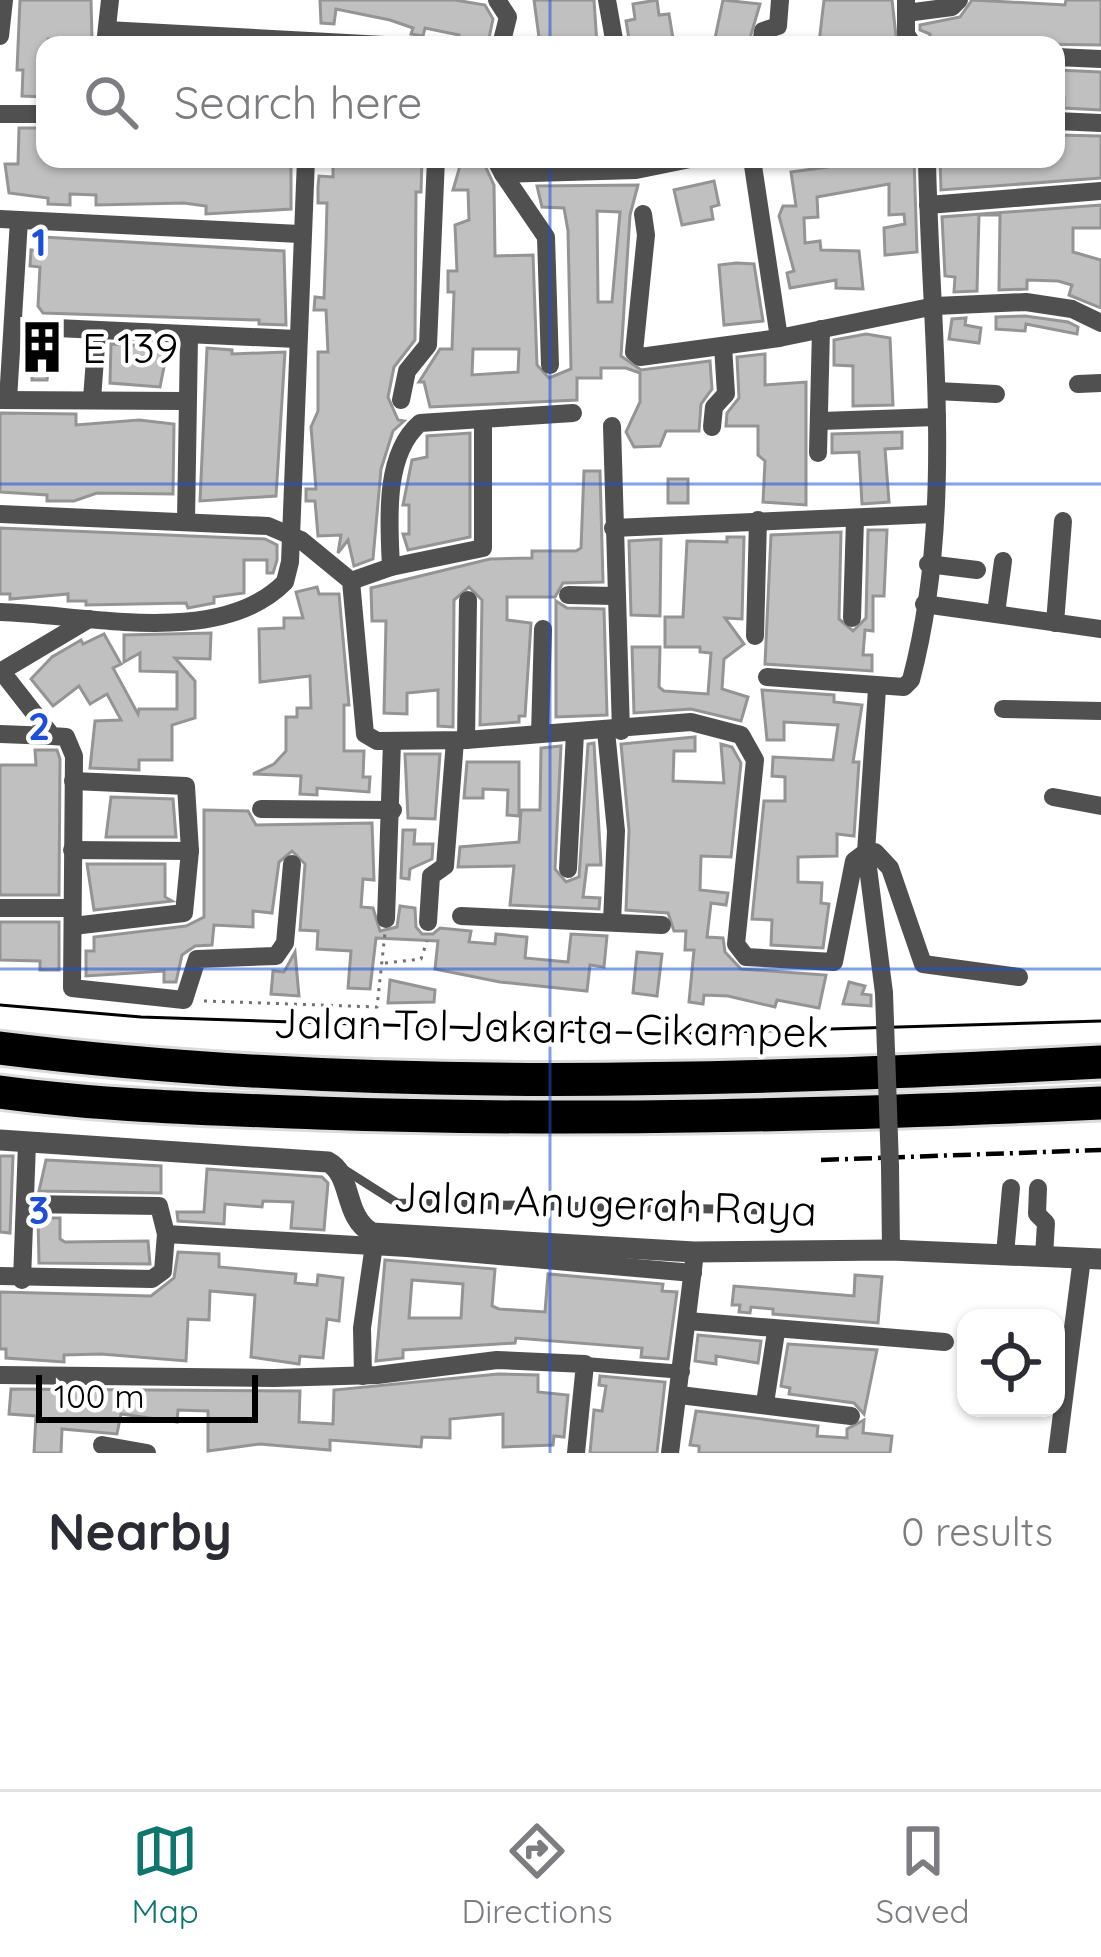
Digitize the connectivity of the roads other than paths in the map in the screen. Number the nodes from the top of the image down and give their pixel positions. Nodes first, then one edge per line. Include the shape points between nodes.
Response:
1 (4, 0) edge
2 (110, 0) edge
3 (497, 0) edge
4 (607, 0) edge
5 (780, 0) edge
6 (959, 0) edge
7 (906, 6) edge
8 (0, 36) edge
9 (106, 36) edge
10 (503, 36) edge
11 (613, 36) edge
12 (762, 36) edge
13 (907, 36) edge
14 (1065, 57) edge
15 (1101, 59) edge
16 (0, 114) edge
17 (36, 114) edge
18 (1065, 121) edge
19 (1101, 123) edge
20 (305, 168) edge
21 (436, 168) edge
22 (500, 168) edge
23 (753, 168) edge
24 (927, 168) edge
25 (1101, 191) edge
26 (928, 206) junction
27 (643, 214) dead end
28 (9, 219) edge
29 (301, 234) junction
30 (934, 306) junction
31 (1101, 323) edge
32 (13, 326) junction
33 (821, 329) junction
34 (98, 332) junction
35 (189, 337) junction
36 (779, 338) junction
37 (296, 339) junction
38 (723, 346) junction
39 (550, 364) dead end
40 (1101, 383) edge
41 (1078, 384) dead end
42 (937, 391) junction
43 (996, 394) dead end
44 (92, 399) junction
45 (4, 400) edge
46 (401, 400) dead end
47 (185, 401) junction
48 (573, 413) dead end
49 (938, 417) junction
50 (482, 420) junction
51 (821, 421) junction
52 (613, 426) dead end
53 (712, 427) dead end
54 (818, 453) dead end
55 (0, 514) edge
56 (934, 514) junction
57 (855, 519) junction
58 (758, 520) junction
59 (186, 521) junction
60 (1063, 521) dead end
61 (613, 528) junction
62 (288, 532) junction
63 (1003, 561) dead end
64 (928, 564) junction
65 (391, 567) junction
66 (977, 571) dead end
67 (351, 581) junction
68 (568, 596) dead end
69 (614, 596) junction
70 (468, 601) dead end
71 (923, 604) junction
72 (0, 612) edge
73 (996, 613) junction
74 (852, 618) dead end
75 (88, 619) junction
76 (1054, 623) junction
77 (543, 628) dead end
78 (1101, 629) edge
79 (755, 636) dead end
80 (1, 672) edge
81 (767, 677) dead end
82 (877, 688) junction
83 (1004, 709) dead end
84 (1101, 711) edge
85 (613, 731) junction
86 (574, 733) junction
87 (0, 734) edge
88 (540, 734) junction
89 (52, 736) junction
90 (461, 741) junction
91 (392, 742) junction
92 (74, 781) junction
93 (1053, 796) dead end
94 (1101, 806) edge
95 (261, 808) dead end
96 (393, 810) junction
97 (72, 850) junction
98 (190, 851) junction
99 (866, 852) junction
100 (292, 864) dead end
101 (568, 868) dead end
102 (0, 908) edge
103 (461, 916) dead end
104 (72, 917) junction
105 (386, 919) road end
106 (428, 922) road end
107 (611, 922) junction
108 (662, 925) dead end
109 (1019, 977) dead end
110 (0, 1048) edge
111 (1101, 1062) edge
112 (0, 1092) edge
113 (1101, 1103) edge
114 (0, 1141) edge
115 (27, 1143) junction
116 (335, 1164) junction
117 (1010, 1187) dead end
118 (1038, 1188) dead end
119 (25, 1204) junction
120 (769, 1210) dead end
121 (166, 1234) junction
122 (374, 1245) junction
123 (891, 1250) junction
124 (1005, 1254) junction
125 (1043, 1256) junction
126 (1092, 1258) edge
127 (693, 1262) junction
128 (0, 1276) edge
129 (22, 1280) junction
130 (688, 1321) junction
131 (776, 1332) junction
132 (945, 1342) dead end
133 (585, 1364) junction
134 (682, 1372) junction
135 (0, 1375) edge
136 (363, 1376) junction
137 (680, 1395) junction
138 (765, 1403) junction
139 (851, 1416) dead end
140 (102, 1445) dead end
141 (147, 1453) edge
142 (576, 1453) edge
143 (670, 1453) edge
144 (1057, 1453) edge

1 - 8 street
2 - 9 street
3 - 10 street via 508,17
4 - 11 street
5 - 12 street via 778,26
6 - 7 street via 952,7
7 - 13 street
14 - 15 street
16 - 17 street
18 - 19 street
20 - 29 street
21 - 46 street via 428,345 407,371
22 - 39 street via 543,227 550,250
23 - 36 street
24 - 26 street
25 - 26 street
26 - 30 street
27 - 38 street via 636,355
28 - 29 street
28 - 32 street
29 - 37 street
30 - 31 street via 1026,302
30 - 33 street
30 - 42 street
32 - 34 street
32 - 45 street
33 - 36 street
33 - 51 street
34 - 35 street
34 - 44 street
35 - 37 street
35 - 47 street
36 - 38 street
37 - 62 street
38 - 53 street via 726,394 713,409
40 - 41 street
42 - 43 street
42 - 49 street
44 - 45 street
44 - 47 street
47 - 59 street
48 - 50 street
49 - 51 street
49 - 56 street
50 - 65 street via 414,429 392,482
50 - 65 street via 484,548
51 - 54 street
52 - 61 street
55 - 59 street
56 - 57 street
56 - 64 street
57 - 58 street
57 - 74 street
58 - 61 street
58 - 79 street
59 - 62 street
60 - 76 street
61 - 69 street
62 - 67 street
62 - 75 street via 285,582 233,613 179,623
63 - 73 street
64 - 66 street
64 - 71 street
65 - 67 street
67 - 91 street via 365,734
68 - 69 street
69 - 85 street
70 - 90 street
71 - 73 street
71 - 82 street via 909,685
72 - 75 street
73 - 76 street
75 - 80 street
76 - 78 street
77 - 88 street
80 - 89 street
81 - 82 street
82 - 99 street
83 - 84 street
85 - 86 street
85 - 99 street via 705,724 748,745 755,760 736,944 746,957 834,962 854,861
85 - 107 street
86 - 88 street
86 - 101 street
87 - 89 street
88 - 90 street
89 - 92 street via 71,746
90 - 91 street
90 - 106 street via 446,866 431,876
91 - 96 street
92 - 97 street
92 - 98 street via 186,786
93 - 94 street
95 - 96 street
96 - 105 street
97 - 98 street
97 - 104 street
98 - 104 street via 184,913
99 - 109 street via 890,868 923,964
99 - 123 street, bridge via 884,993
100 - 104 street via 281,952 197,959 184,1000 75,990
102 - 104 street
103 - 107 street
107 - 108 street
110 - 111 highway, Jalan Tol Jakarta–Cikampek via 205,1068 468,1078 826,1076
112 - 113 highway, Jalan Tol Jakarta–Cikampek via 465,1118 825,1116
114 - 115 street, Jalan Anugerah Raya
115 - 116 street, Jalan Anugerah Raya
115 - 119 street
116 - 120 lane via 398,1203
116 - 127 street, Jalan Anugerah Raya via 356,1219 372,1233
117 - 124 street
118 - 125 street
119 - 121 street via 156,1204
119 - 129 street
121 - 122 street
121 - 129 street via 163,1271 152,1279
122 - 127 street
122 - 136 street
123 - 124 street, Jalan Anugerah Raya
123 - 127 street, Jalan Anugerah Raya
124 - 125 street, Jalan Anugerah Raya
125 - 126 street, Jalan Anugerah Raya
126 - 144 street
127 - 130 street
128 - 129 street
130 - 131 street
130 - 134 street
131 - 132 street
131 - 138 street
133 - 134 street
133 - 136 street via 474,1361
133 - 142 street
134 - 137 street
135 - 136 street
137 - 138 street
137 - 143 street
138 - 139 street
140 - 141 street

